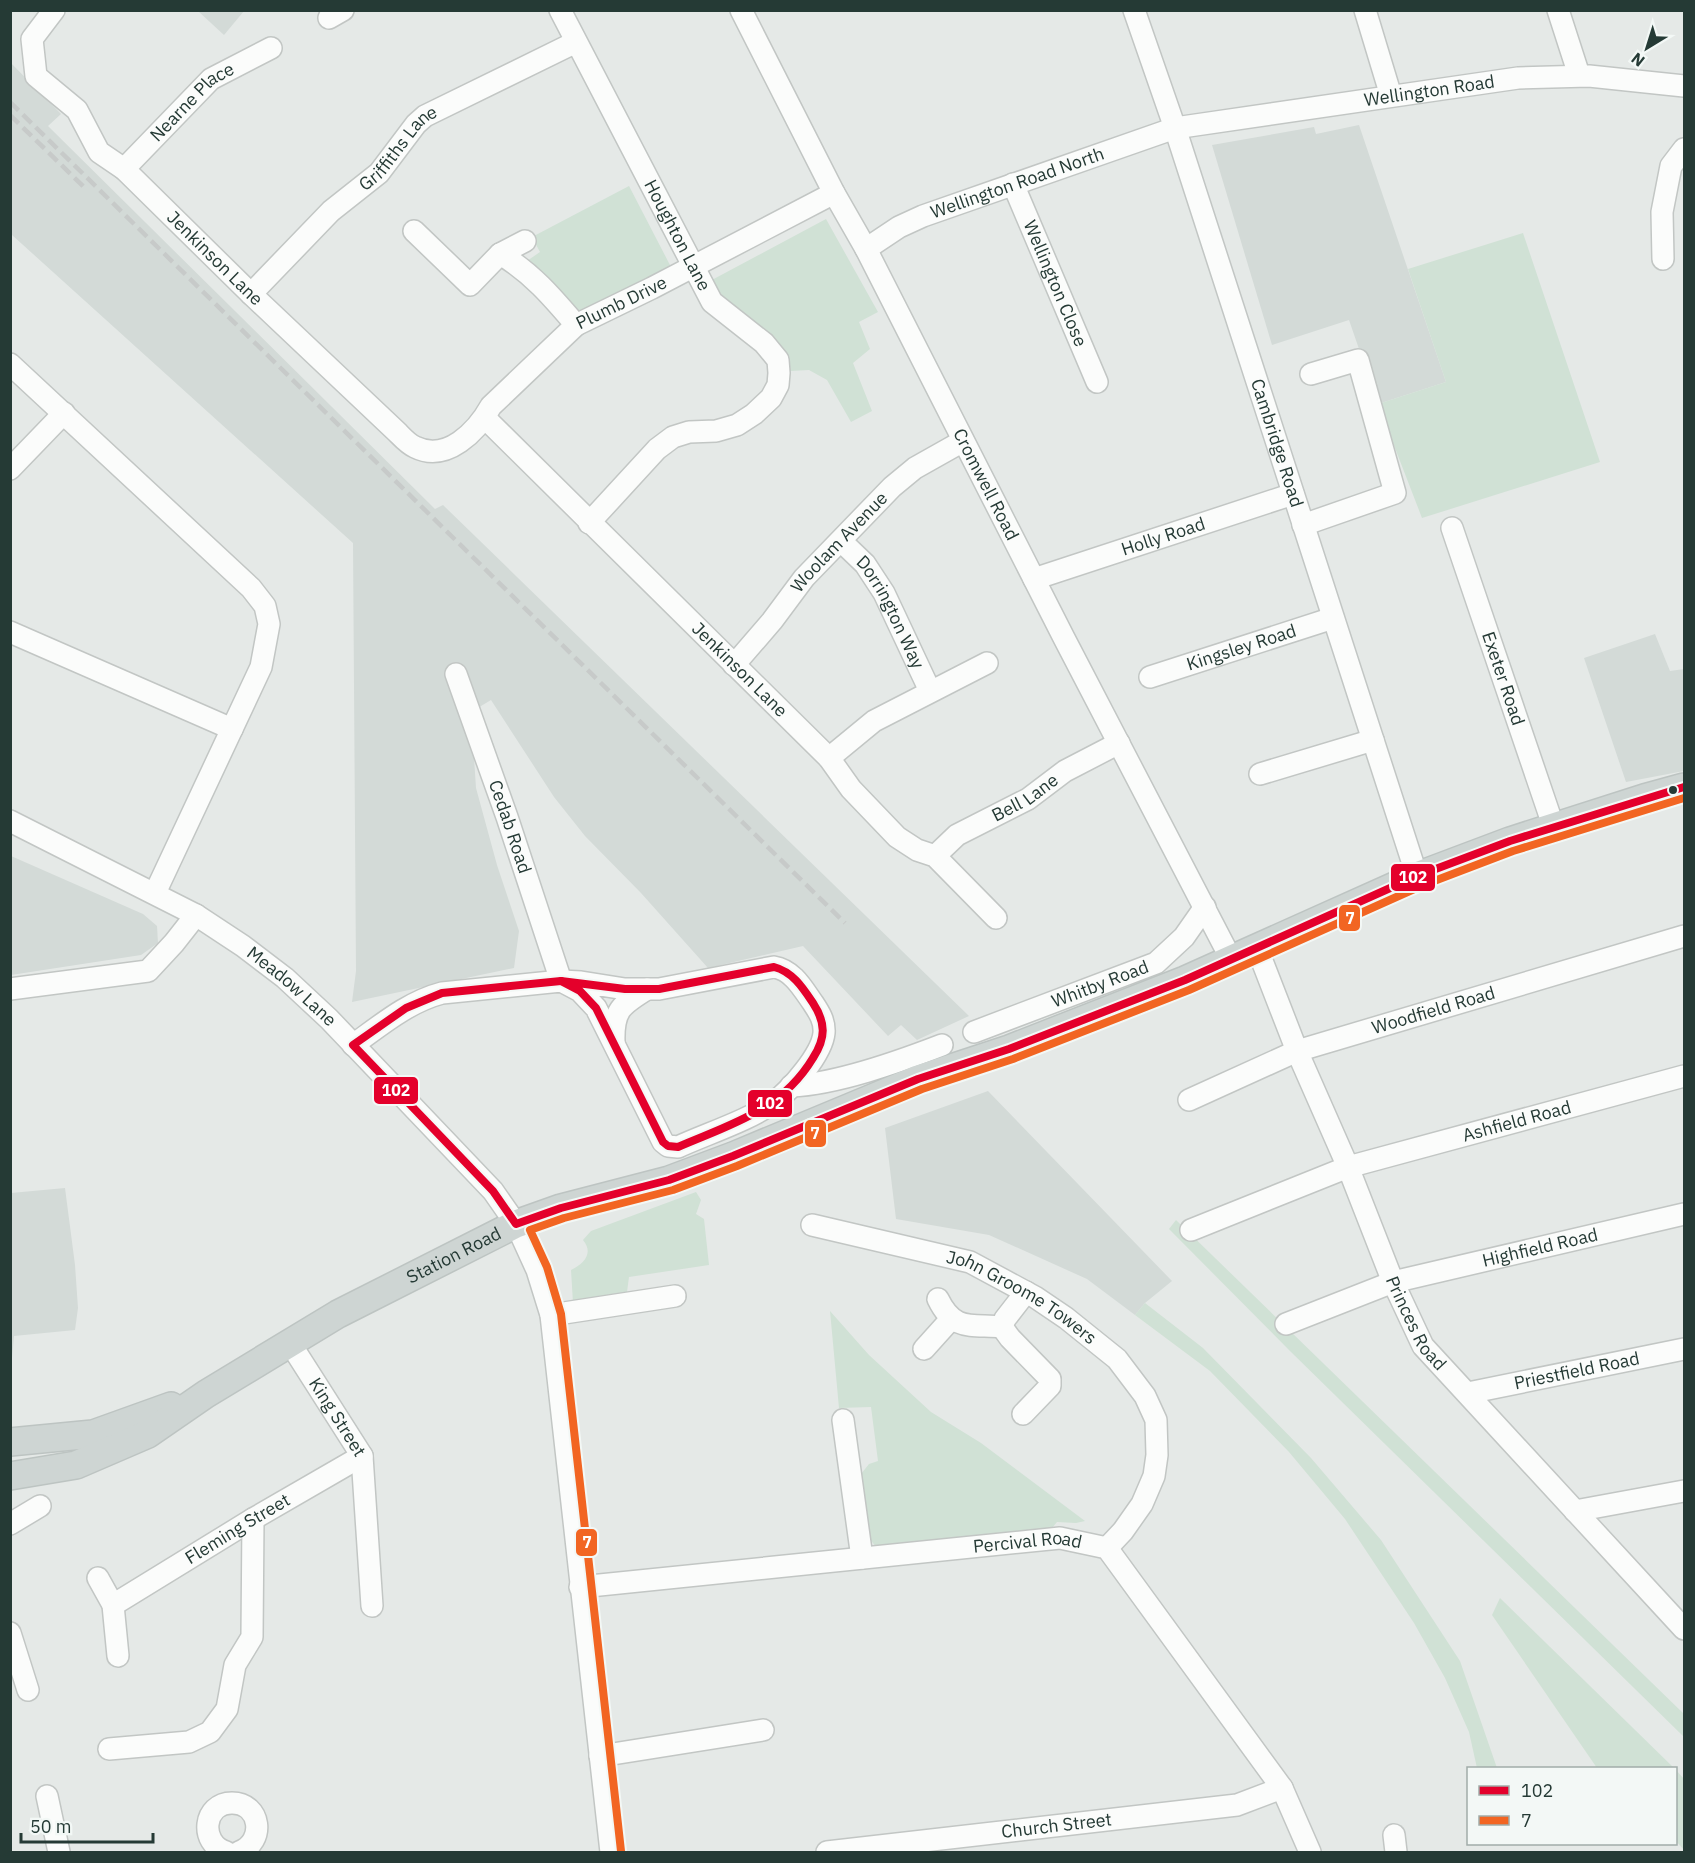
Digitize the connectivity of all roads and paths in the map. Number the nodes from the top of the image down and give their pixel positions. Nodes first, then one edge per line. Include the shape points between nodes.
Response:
1 (54, 10) edge
2 (560, 10) edge
3 (741, 10) edge
4 (1134, 10) edge
5 (1365, 10) edge
6 (1558, 10) edge
7 (576, 42) junction
8 (271, 48) dead end
9 (1579, 75) junction
10 (1684, 86) edge
11 (1391, 96) junction
12 (1174, 128) junction
13 (1684, 149) edge
14 (124, 169) junction
15 (1013, 184) junction
16 (834, 193) junction
17 (414, 231) dead end
18 (525, 241) dead end
19 (866, 249) junction
20 (500, 254) junction
21 (1663, 259) dead end
22 (693, 267) junction
23 (251, 294) junction
24 (576, 325) junction
25 (10, 364) edge
26 (1311, 374) dead end
27 (1097, 382) dead end
28 (64, 413) junction
29 (484, 418) junction
30 (963, 441) junction
31 (10, 470) edge
32 (1293, 494) junction
33 (589, 523) junction
34 (1303, 525) junction
35 (1452, 528) dead end
36 (841, 541) junction
37 (1034, 579) junction
38 (1333, 618) junction
39 (10, 633) edge
40 (987, 663) dead end
41 (734, 665) junction
42 (456, 674) dead end
43 (1150, 677) dead end
44 (930, 691) junction
45 (232, 729) junction
46 (1373, 740) junction
47 (1119, 743) junction
48 (829, 758) junction
49 (1260, 774) dead end
50 (1684, 787) edge
51 (10, 821) edge
52 (1554, 828) junction
53 (935, 856) junction
54 (1417, 876) junction
55 (155, 893) junction
56 (1205, 907) junction
57 (196, 915) junction
58 (996, 918) dead end
59 (1684, 936) edge
60 (1257, 948) junction
61 (1231, 958) junction
62 (561, 981) junction
63 (10, 989) edge
64 (647, 989) junction
65 (974, 1032) dead end
66 (614, 1042) junction
67 (353, 1045) junction
68 (942, 1045) dead end
69 (1297, 1051) junction
70 (1684, 1076) edge
71 (918, 1080) joint
72 (791, 1086) junction
73 (1189, 1100) dead end
74 (1348, 1167) junction
75 (1684, 1214) edge
76 (516, 1224) junction
77 (812, 1225) dead end
78 (1191, 1230) dead end
79 (1394, 1282) junction
80 (1026, 1292) junction
81 (675, 1296) dead end
82 (938, 1299) dead end
83 (551, 1315) junction
84 (951, 1319) junction
85 (1286, 1324) dead end
86 (1002, 1327) junction
87 (290, 1343) junction
88 (924, 1349) dead end
89 (1684, 1349) edge
90 (1468, 1393) junction
91 (206, 1394) junction
92 (1023, 1414) dead end
93 (843, 1420) dead end
94 (10, 1442) edge
95 (362, 1456) junction
96 (10, 1476) edge
97 (1684, 1491) edge
98 (40, 1506) dead end
99 (1575, 1511) junction
100 (253, 1519) junction
101 (10, 1524) edge
102 (1107, 1548) junction
103 (862, 1558) junction
104 (98, 1578) dead end
105 (580, 1587) junction
106 (113, 1605) junction
107 (372, 1606) dead end
108 (1684, 1629) edge
109 (10, 1633) edge
110 (118, 1656) dead end
111 (28, 1690) dead end
112 (763, 1730) dead end
113 (109, 1749) dead end
114 (600, 1756) junction
115 (1282, 1788) junction
116 (47, 1796) dead end
117 (218, 1851) edge
118 (58, 1852) edge
119 (241, 1852) edge
120 (611, 1852) edge
121 (827, 1852) edge
122 (1311, 1852) edge

1 - 14 street, Jenkinson Lane via 32,39 36,76 77,110 99,152
2 - 7 street, Houghton Lane
3 - 16 street, Cromwell Road
4 - 12 street, Cambridge Road
5 - 11 street
6 - 9 street
7 - 22 street, Houghton Lane
7 - 23 street, Griffiths Lane via 425,116 379,173 331,212
8 - 14 street, Nearne Place via 210,79
9 - 10 street, Wellington Road
9 - 11 street, Wellington Road via 1518,78
11 - 12 street, Wellington Road
12 - 15 street, Wellington Road North
12 - 32 street, Cambridge Road
13 - 21 street via 1671,166 1662,212
14 - 23 street, Jenkinson Lane
15 - 19 street, Wellington Road North via 923,216
15 - 27 street, Wellington Close
16 - 19 street, Cromwell Road
16 - 22 street, Plumb Drive
17 - 20 street via 470,285
18 - 20 street
19 - 30 street, Cromwell Road
20 - 24 street, Plumb Drive via 542,286
22 - 24 street, Plumb Drive
22 - 33 street, Houghton Lane via 712,302 764,343 778,360 778,385 771,398 737,425 673,437 657,449
23 - 29 street, Jenkinson Lane via 416,448 432,451 453,446
24 - 29 street via 491,406
25 - 28 street
26 - 34 street via 1358,360 1395,493
28 - 31 street
28 - 45 street via 251,588 265,606 269,624 261,667
29 - 33 street, Jenkinson Lane
30 - 36 street, Woolam Avenue via 915,468
30 - 37 street, Cromwell Road
32 - 34 street, Cambridge Road
32 - 37 street, Holly Road
33 - 41 street, Jenkinson Lane
34 - 38 street, Cambridge Road
35 - 52 street, Exeter Road
36 - 41 street, Woolam Avenue via 804,578
36 - 44 street, Dorrington Way via 865,564 884,593
37 - 47 street, Cromwell Road
38 - 43 street, Kingsley Road
38 - 46 street, Cambridge Road
39 - 45 street
40 - 44 street, Dorrington Way
41 - 48 street, Jenkinson Lane
42 - 62 street, Cedab Road
44 - 48 street, Dorrington Way via 874,721
45 - 55 street
46 - 49 street
46 - 54 street, Cambridge Road
47 - 53 street, Bell Lane via 1065,771 1028,799 957,836
47 - 56 street, Cromwell Road
48 - 53 street, Jenkinson Lane via 851,789 897,837
50 - 52 main road, Whitby Road
51 - 55 street, Meadow Lane
52 - 54 main road, Whitby Road
53 - 58 street, Jenkinson Lane
54 - 60 main road, Whitby Road
55 - 57 street, Meadow Lane
56 - 61 street, Cromwell Road
56 - 65 street, Whitby Road via 1184,937 1156,963
57 - 63 street via 148,971
57 - 67 street, Meadow Lane via 285,978
59 - 69 street, Woodfield Road
60 - 61 main road, Whitby Road
60 - 69 street, Princes Road
61 - 71 main road, Whitby Road via 1009,1049
62 - 64 street
62 - 66 street via 588,998
62 - 67 street via 426,997
64 - 66 street via 618,1012
64 - 72 street via 774,966 786,971 821,1015 824,1033 816,1053
66 - 72 street via 668,1146 698,1138 772,1103
67 - 76 street, Meadow Lane via 493,1191
68 - 72 street via 819,1084
69 - 73 street, Woodfield Road
69 - 74 street, Princes Road
70 - 74 street, Ashfield Road
71 - 76 main road, Station Road via 669,1180
74 - 78 street, Ashfield Road
74 - 79 street, Princes Road
75 - 79 street, Highfield Road
76 - 83 street, Meadow Lane via 537,1270
76 - 87 main road, Station Road via 348,1308
77 - 80 street, John Groome Towers via 970,1262
79 - 85 street, Highfield Road
79 - 90 street, Princes Road via 1423,1346
80 - 86 street
80 - 102 street, John Groome Towers via 1118,1359 1145,1396 1156,1420 1154,1476 1142,1504
81 - 83 street
82 - 84 street
83 - 105 street, Meadow Lane
84 - 86 street via 965,1325
84 - 88 street
86 - 92 street via 1050,1379 1050,1386
87 - 91 main road, Station Road
87 - 95 street, King Street
89 - 90 street, Priestfield Road
90 - 99 street, Princes Road
91 - 94 main road, Station Road via 93,1434
91 - 96 main road, Station Road via 148,1434 112,1451 76,1466
93 - 103 street
95 - 100 street, Fleming Street
95 - 107 street, King Street
97 - 99 street
98 - 101 street
99 - 108 street, Princes Road
100 - 106 street, Fleming Street
100 - 113 street via 252,1637 235,1665 227,1709 210,1732 189,1742
102 - 103 street, Percival Road via 1060,1538
102 - 115 street, Percival Road
103 - 105 street, Percival Road
104 - 106 street
105 - 114 street, Meadow Lane
106 - 110 street
109 - 111 street
112 - 114 street
114 - 120 street, Meadow Lane
115 - 121 street, Church Street via 1237,1805
115 - 122 street, Percival Road
116 - 118 street
117 - 119 street via 207,1832 211,1815 232,1803 248,1809 257,1824 255,1840

